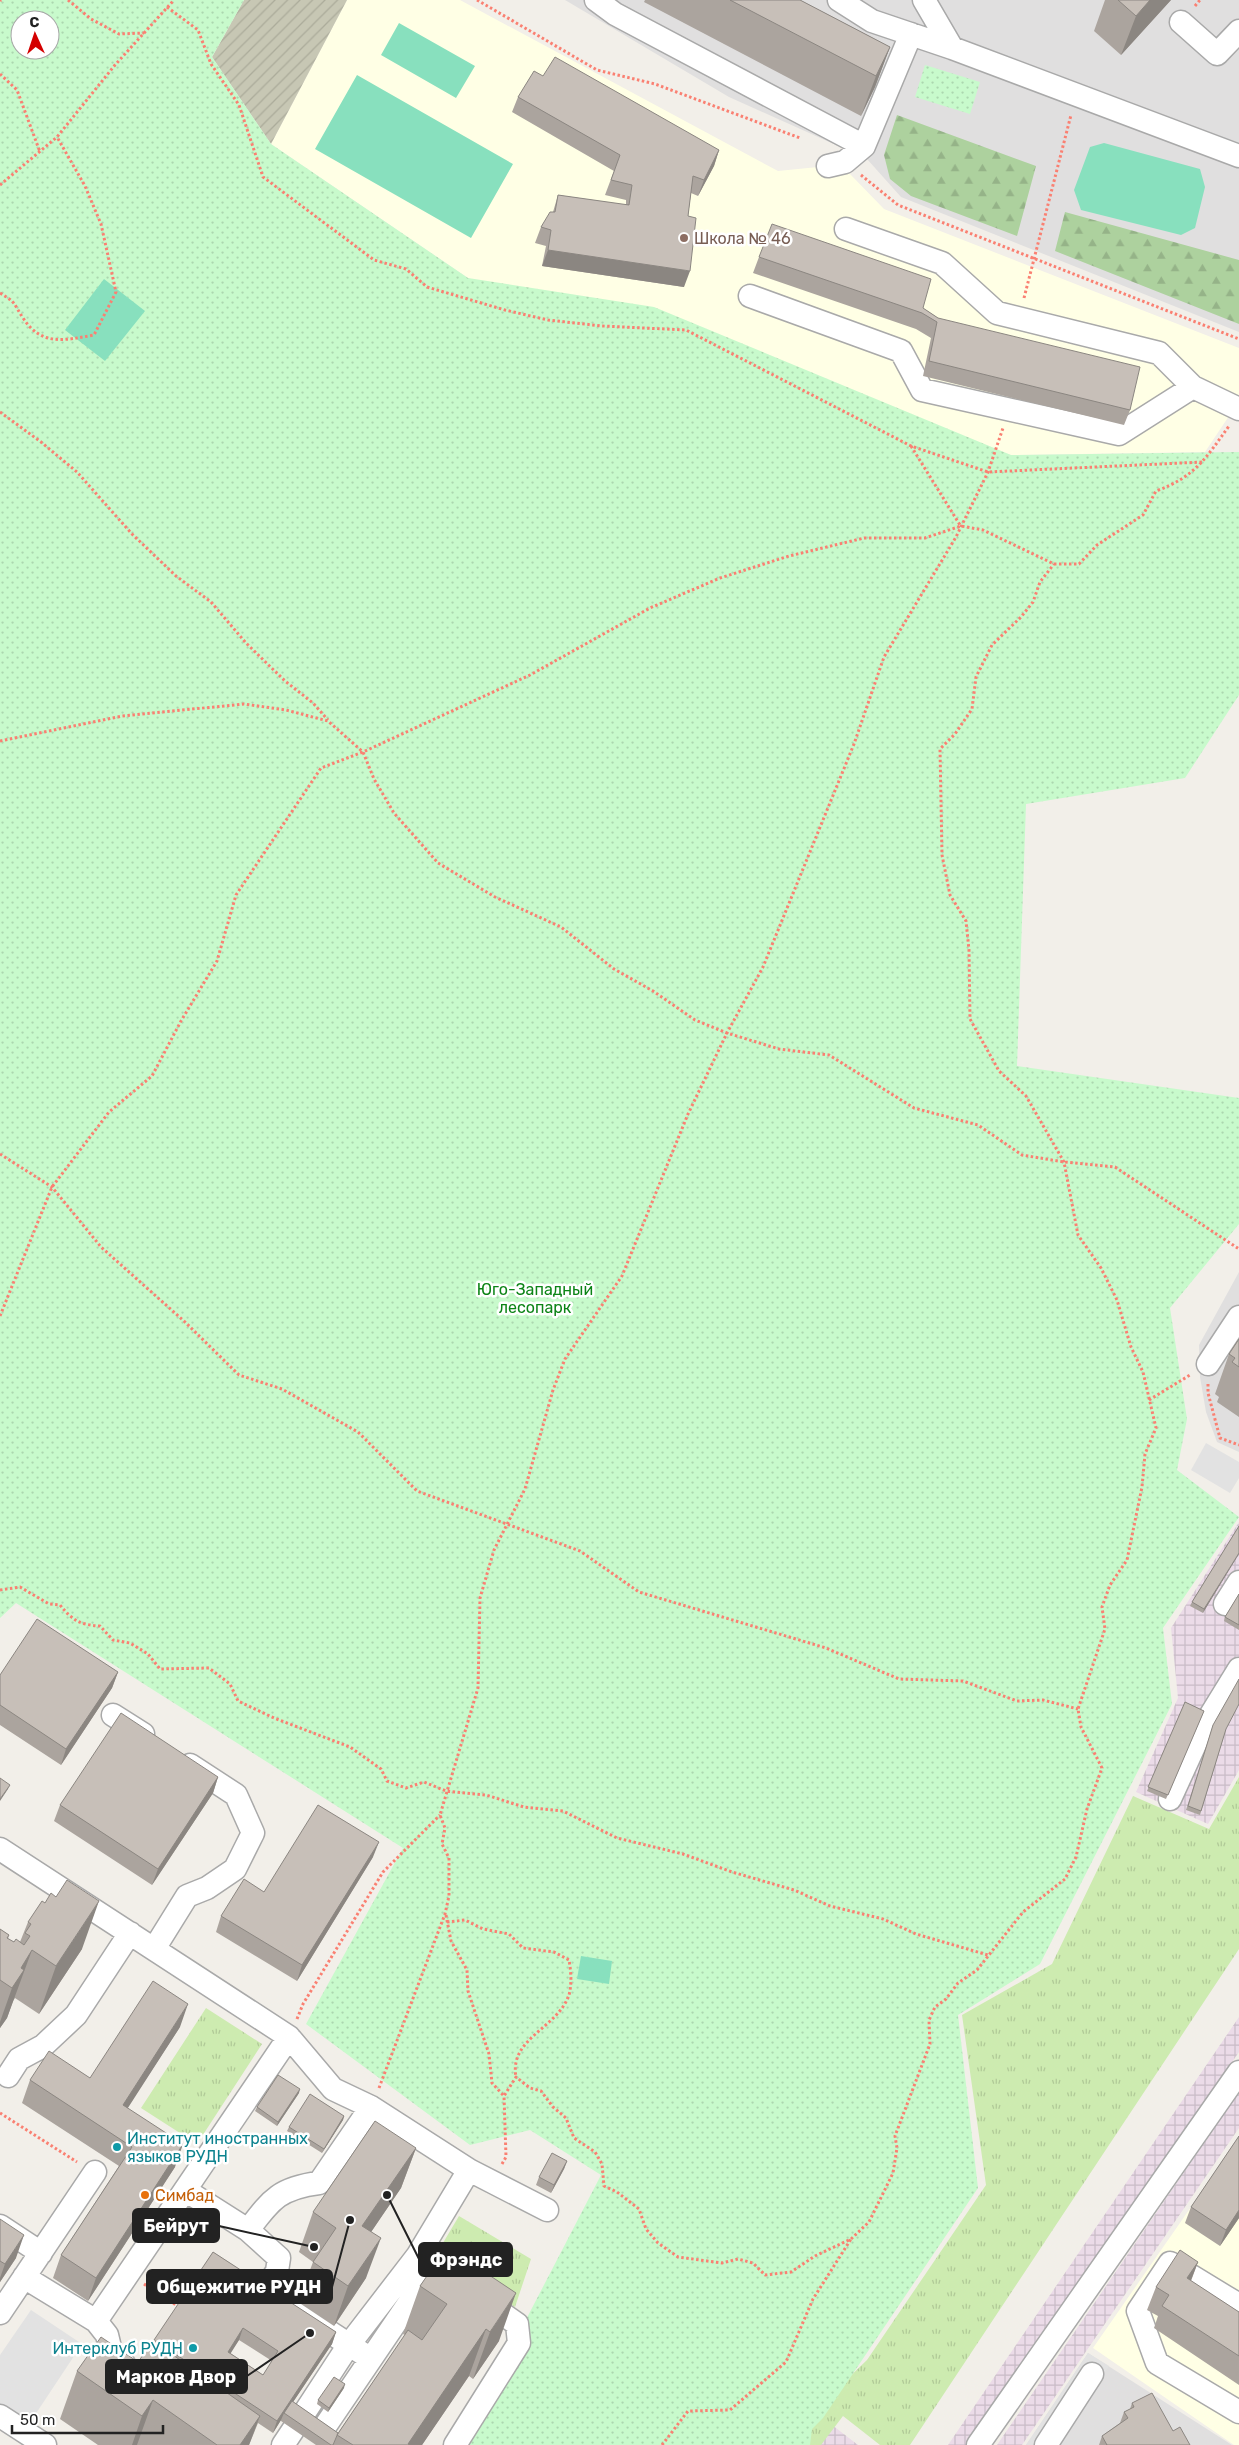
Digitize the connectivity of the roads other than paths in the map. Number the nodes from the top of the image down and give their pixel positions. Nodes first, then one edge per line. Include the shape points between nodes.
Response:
1 (596, 0) edge
2 (839, 0) edge
3 (924, 0) edge
4 (1181, 22) dead end
5 (1239, 31) edge
6 (911, 34) junction
7 (952, 48) junction
8 (864, 146) junction
9 (1239, 156) edge
10 (837, 164) road end
11 (846, 229) dead end
12 (750, 296) dead end
13 (1193, 387) junction
14 (1235, 416) edge
15 (1239, 1318) edge
16 (1208, 1364) road end
17 (1239, 1582) edge
18 (1225, 1604) dead end
19 (1239, 1669) edge
20 (113, 1715) dead end
21 (1170, 1799) edge
22 (0, 1849) edge
23 (130, 1933) junction
24 (154, 1949) junction
25 (290, 2037) junction
26 (1239, 2072) edge
27 (3, 2079) edge
28 (372, 2107) junction
29 (89, 2169) road end
30 (469, 2170) junction
31 (185, 2190) junction
32 (547, 2210) dead end
33 (0, 2226) edge
34 (248, 2230) junction
35 (40, 2253) junction
36 (426, 2260) junction
37 (24, 2277) junction
38 (1239, 2305) edge
39 (0, 2313) edge
40 (96, 2321) junction
41 (348, 2346) junction
42 (371, 2359) junction
43 (1092, 2374) dead end
44 (144, 2377) edge
45 (1239, 2412) edge
46 (0, 2416) edge
47 (293, 2431) edge
48 (316, 2440) edge
49 (45, 2445) edge
50 (454, 2445) edge
51 (978, 2445) edge
52 (1046, 2445) edge

1 - 8 lane via 615,14
2 - 6 lane via 872,21
3 - 7 lane
4 - 5 lane via 1217,54
6 - 7 lane
6 - 8 lane
7 - 9 lane
8 - 10 lane
11 - 13 lane via 942,263 997,313 1159,353
12 - 13 lane via 901,351 922,390 1119,434
13 - 14 lane
15 - 16 lane
17 - 18 lane
19 - 21 lane via 1202,1729
20 - 24 lane via 236,1795 253,1833 234,1869 207,1888 187,1896
22 - 23 lane
23 - 24 lane
23 - 27 lane via 76,2015 43,2046 19,2059
24 - 25 lane
25 - 28 lane via 333,2090
25 - 31 lane
26 - 51 lane
28 - 30 lane
28 - 34 lane via 319,2182 295,2186 269,2203
29 - 35 lane
30 - 32 lane
30 - 36 lane
31 - 34 lane
31 - 40 lane
33 - 35 lane
34 - 41 lane via 279,2258 277,2271 265,2290
35 - 37 lane
36 - 41 lane
36 - 42 lane
36 - 50 lane via 517,2324 519,2343
37 - 39 lane
37 - 40 lane
38 - 45 lane via 1170,2263 1138,2312 1157,2363
40 - 44 lane via 107,2335 112,2356
41 - 42 lane
41 - 47 lane
42 - 48 lane
43 - 52 lane
46 - 49 lane

